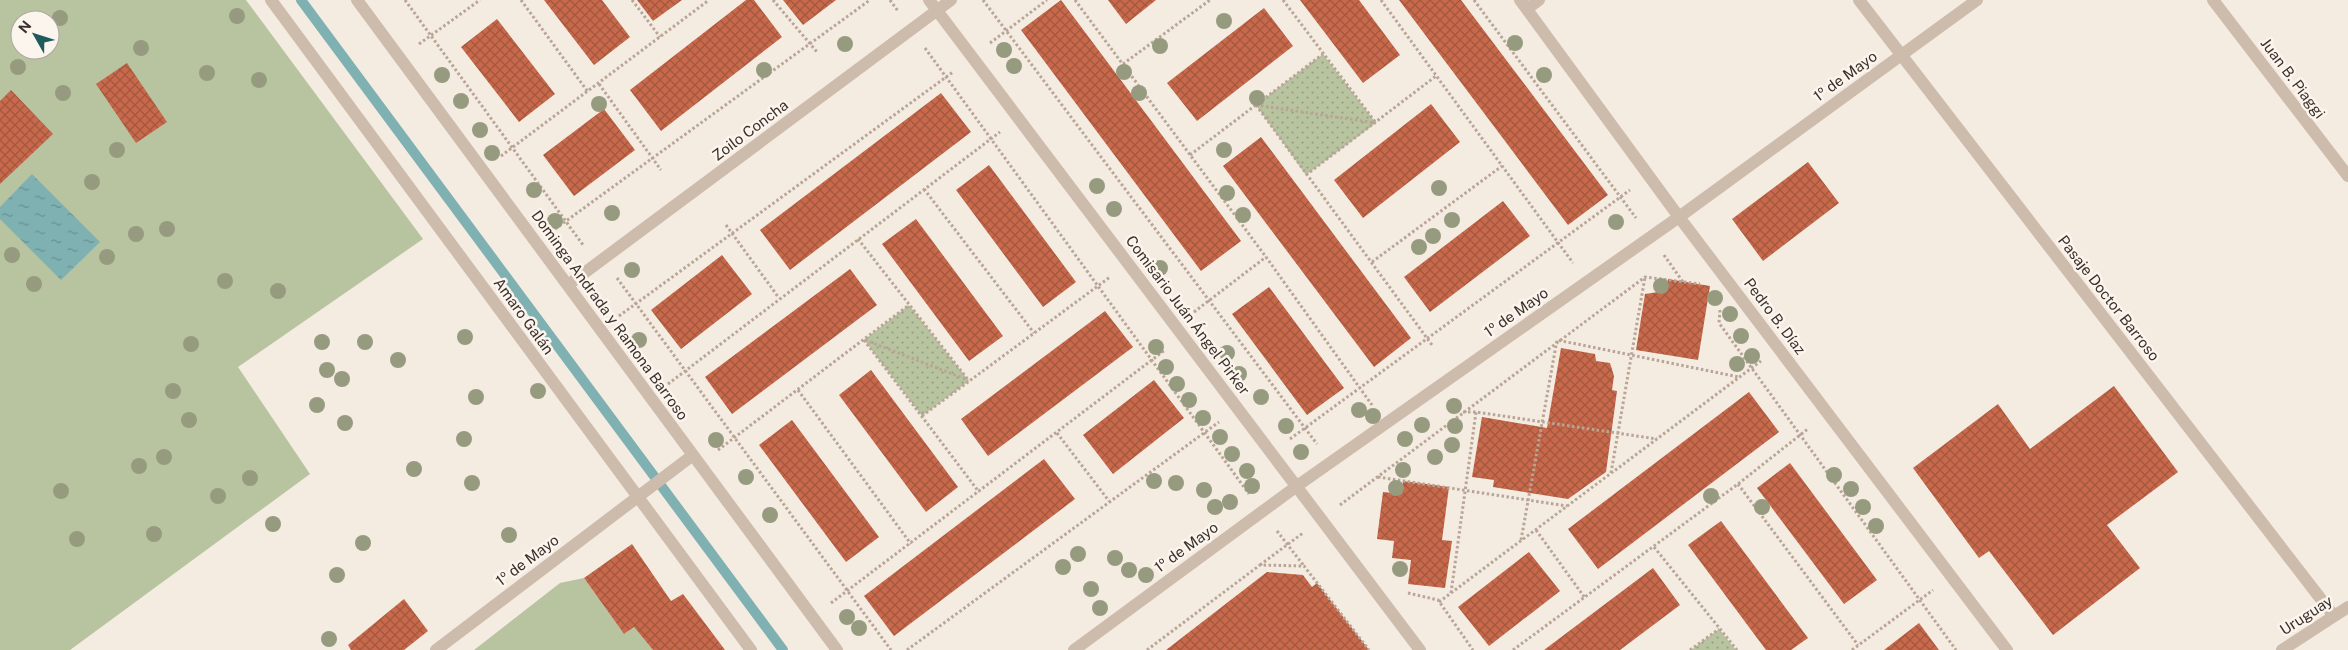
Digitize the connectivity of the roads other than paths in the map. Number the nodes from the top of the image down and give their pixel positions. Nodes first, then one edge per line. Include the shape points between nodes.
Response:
1 (271, 0) edge
2 (358, 0) edge
3 (951, 0) edge
4 (1539, 0) edge
5 (1859, 0) edge
6 (1977, 0) edge
7 (2213, 0) edge
8 (1523, 4) edge
9 (932, 5) edge
10 (1901, 55) junction
11 (2348, 176) edge
12 (1679, 217) junction
13 (568, 286) junction
14 (696, 459) junction
15 (1297, 486) junction
16 (637, 497) junction
17 (2348, 607) edge
18 (2334, 616) junction
19 (436, 650) edge
20 (752, 650) edge
21 (837, 650) edge
22 (1074, 650) edge
23 (1420, 650) edge
24 (2007, 650) edge
25 (2282, 650) edge

1 - 16 street, Amaro Galán
2 - 13 street, Dominga Andrada y Ramona Barroso
3 - 9 street, Zoilo Concha
4 - 8 street
5 - 10 street, Pasaje Doctor Barroso
6 - 10 street, 1º de Mayo
7 - 11 street, Juan B. Piaggi
8 - 12 street, Pedro B. Díaz
9 - 13 street, Zoilo Concha via 912,29
9 - 15 street, Comisario Juán Ángel Pirker
10 - 12 street, 1º de Mayo
10 - 18 street, Pasaje Doctor Barroso
12 - 15 street, 1º de Mayo
12 - 24 street, Pedro B. Díaz
13 - 14 street, Dominga Andrada y Ramona Barroso
14 - 16 street, 1º de Mayo
14 - 21 street, Dominga Andrada y Ramona Barroso
15 - 22 street, 1º de Mayo
15 - 23 street, Comisario Juán Ángel Pirker
16 - 19 street, 1º de Mayo
16 - 20 street, Amaro Galán
17 - 18 street, Uruguay
18 - 25 street, Uruguay

